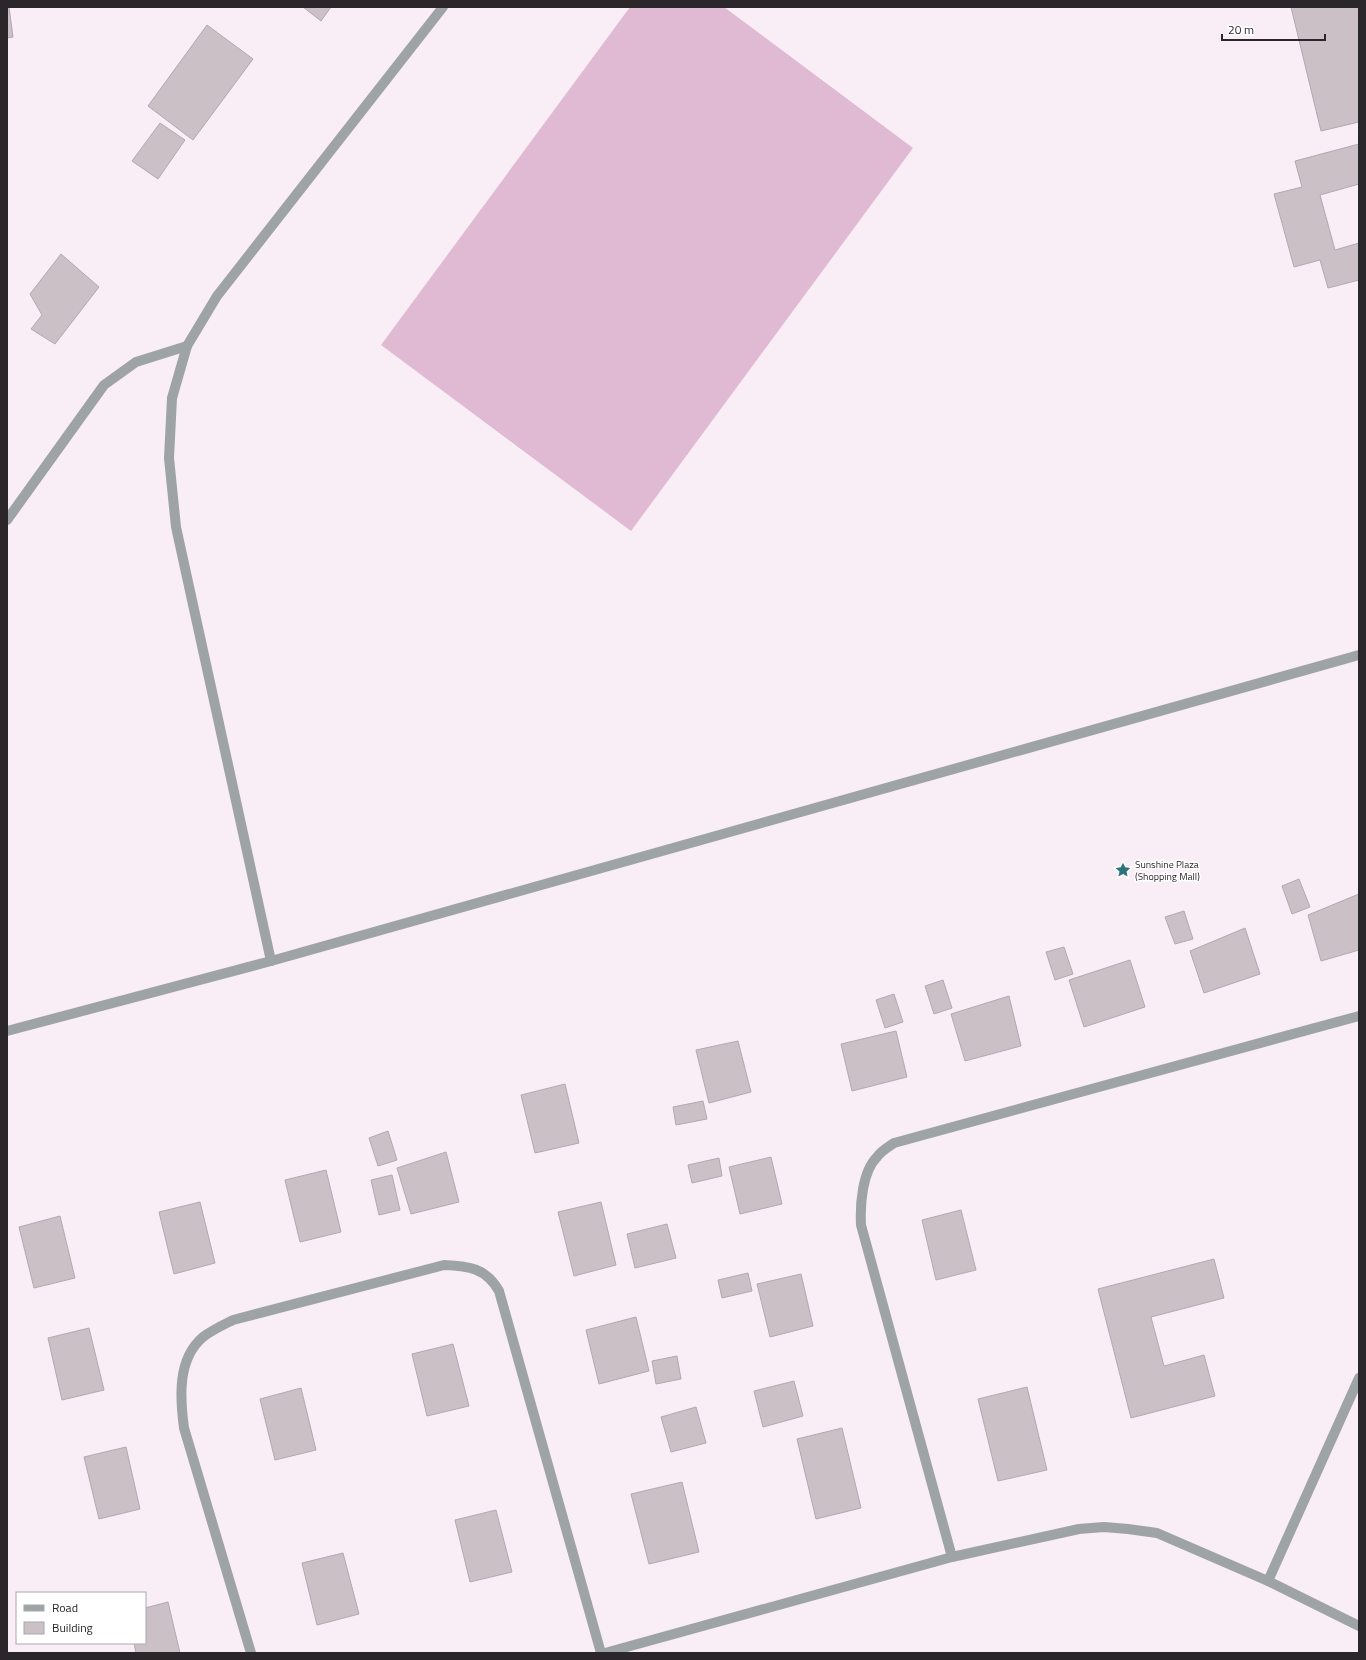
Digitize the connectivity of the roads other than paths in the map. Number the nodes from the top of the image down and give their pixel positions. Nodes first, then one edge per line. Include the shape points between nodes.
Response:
1 (443, 7) edge
2 (187, 346) junction
3 (7, 520) edge
4 (1359, 655) edge
5 (271, 961) junction
6 (1359, 1016) edge
7 (7, 1031) edge
8 (1359, 1378) edge
9 (952, 1557) junction
10 (1268, 1581) junction
11 (1359, 1626) edge
12 (250, 1653) edge
13 (601, 1653) edge
14 (605, 1653) edge

1 - 2 street via 217,296
2 - 3 street via 136,362 104,385
2 - 5 street via 172,398 169,458 176,526
4 - 5 street
5 - 7 street
6 - 9 street via 894,1143 876,1158 868,1172 863,1192 861,1225
8 - 10 street
9 - 10 street via 1079,1530 1128,1528 1156,1533
9 - 14 street
10 - 11 street
12 - 13 street via 184,1428 180,1391 189,1356 202,1338 232,1320 444,1265 479,1271 493,1280 499,1291

